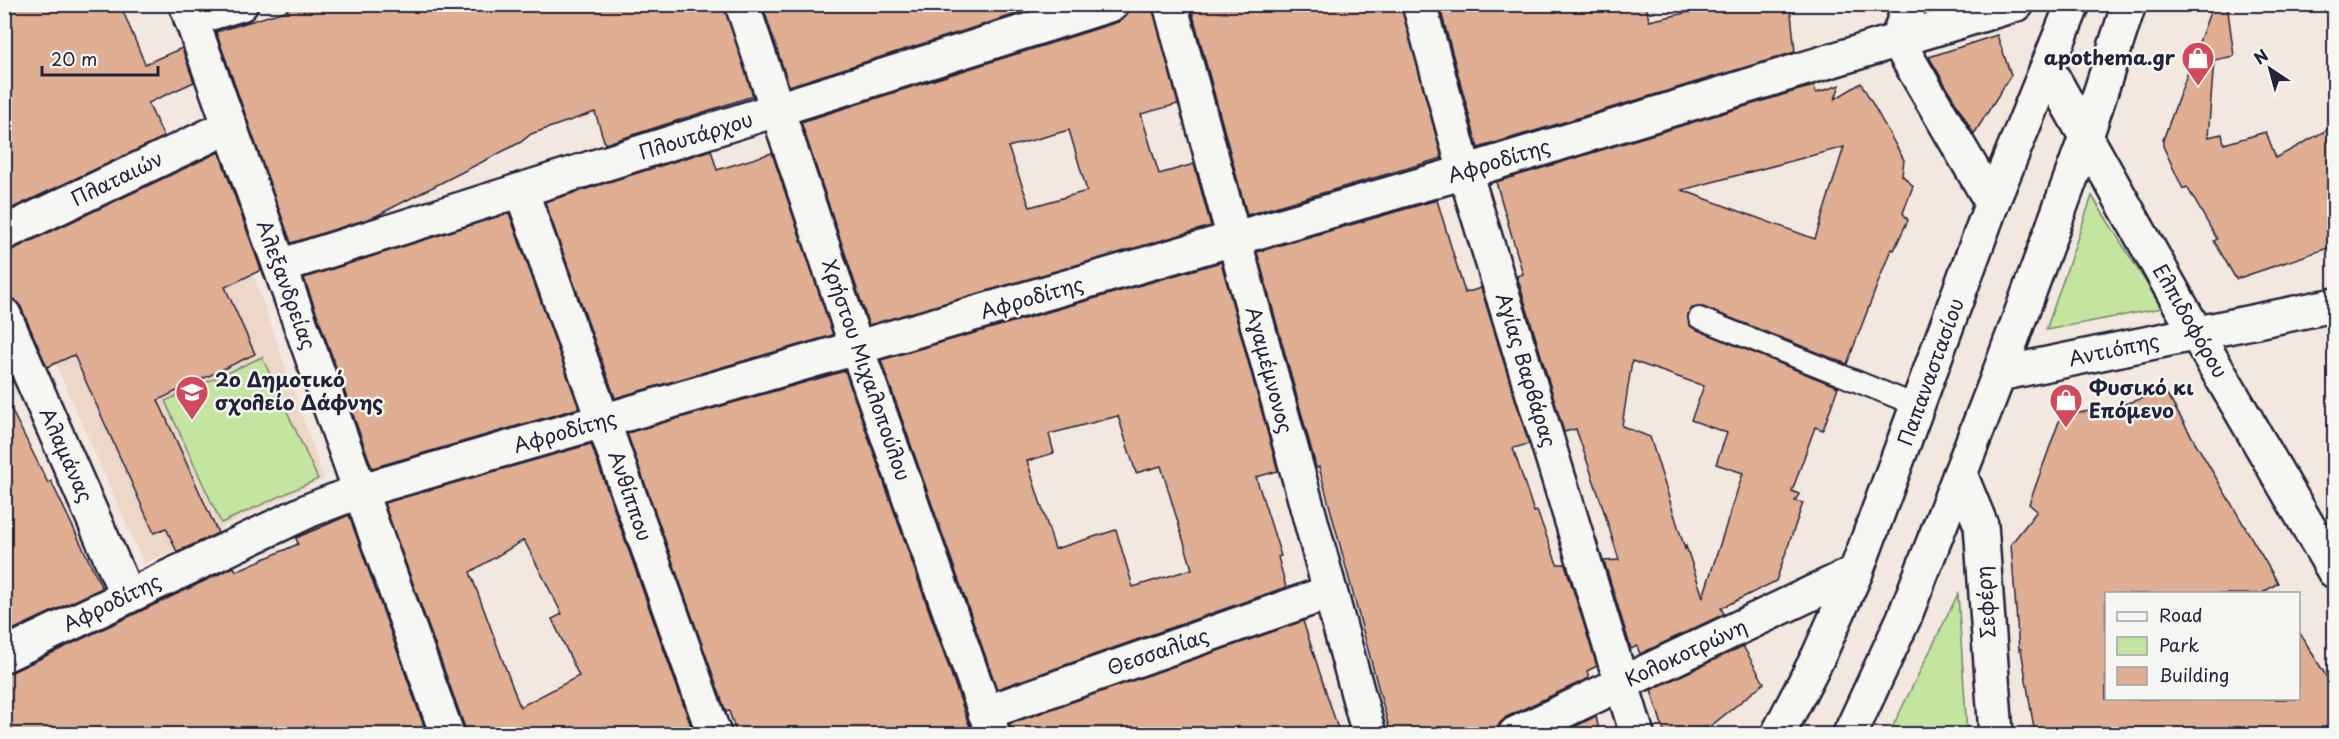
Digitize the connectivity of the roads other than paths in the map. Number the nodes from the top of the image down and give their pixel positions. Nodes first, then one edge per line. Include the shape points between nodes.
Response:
1 (241, 4) edge
2 (742, 4) edge
3 (1112, 4) edge
4 (1170, 4) edge
5 (1419, 4) edge
6 (1910, 4) edge
7 (2017, 4) edge
8 (2073, 4) edge
9 (2129, 4) edge
10 (188, 12) edge
11 (1896, 40) junction
12 (2048, 69) junction
13 (778, 110) junction
14 (230, 126) junction
15 (2086, 137) junction
16 (1465, 172) junction
17 (521, 190) junction
18 (1992, 203) junction
19 (4, 233) edge
20 (1234, 239) junction
21 (280, 266) junction
22 (2334, 304) edge
23 (4, 315) edge
24 (1700, 318) dead end
25 (2196, 333) junction
26 (857, 349) junction
27 (1999, 374) junction
28 (1918, 406) junction
29 (603, 420) junction
30 (1960, 474) junction
31 (360, 491) junction
32 (2334, 571) edge
33 (1856, 572) junction
34 (1330, 592) junction
35 (127, 596) junction
36 (4, 655) edge
37 (1621, 684) junction
38 (989, 724) edge
39 (447, 735) edge
40 (714, 735) edge
41 (1369, 735) edge
42 (1515, 735) edge
43 (1637, 735) edge
44 (1778, 735) edge
45 (1850, 735) edge
46 (1996, 735) edge

1 - 10 street
2 - 13 street, Χρήστου Μιχαλοπούλου
3 - 13 street, Πλουτάρχου
4 - 20 street, Αγαμέμνονος
5 - 16 street, Αγίας Βαρβάρας
6 - 11 street
7 - 11 street, Αφροδίτης
8 - 12 street, Παπαναστασίου
9 - 15 street
10 - 14 street, Αλεξανδρείας
11 - 16 street, Αφροδίτης
11 - 18 street
12 - 15 street, Ελπιδοφόρου
12 - 18 street, Παπαναστασίου
13 - 17 street, Πλουτάρχου
13 - 26 street, Χρήστου Μιχαλοπούλου
14 - 19 street, Πλαταιών
14 - 21 street, Αλεξανδρείας
15 - 25 street, Ελπιδοφόρου
15 - 27 street
16 - 20 street, Αφροδίτης
16 - 37 street, Αγίας Βαρβάρας
17 - 21 street, Πλουτάρχου
17 - 29 street, Ανθίππου
18 - 28 street, Παπαναστασίου
20 - 26 street, Αφροδίτης
20 - 34 street, Αγαμέμνονος
21 - 31 street, Αλεξανδρείας
22 - 25 street, Αντιόπης
23 - 35 street, Αλαμάνας
24 - 28 lane
25 - 27 street, Αντιόπης
25 - 32 street, Ελπιδοφόρου
26 - 29 street, Αφροδίτης
26 - 38 street, Χρήστου Μιχαλοπούλου
27 - 30 street
28 - 33 street, Παπαναστασίου
29 - 31 street, Αφροδίτης
29 - 40 street, Ανθίππου
30 - 45 street via 1904,618
30 - 46 street, Σεφέρη via 1981,525
31 - 35 street, Αφροδίτης via 310,510
31 - 39 street, Αλεξανδρείας
33 - 37 street, Κολοκοτρώνη
33 - 44 street, Παπαναστασίου
34 - 38 street, Θεσσαλίας
34 - 41 street, Αγαμέμνονος
35 - 36 street, Αφροδίτης
37 - 42 street, Κολοκοτρώνη
37 - 43 street, Αγίας Βαρβάρας

